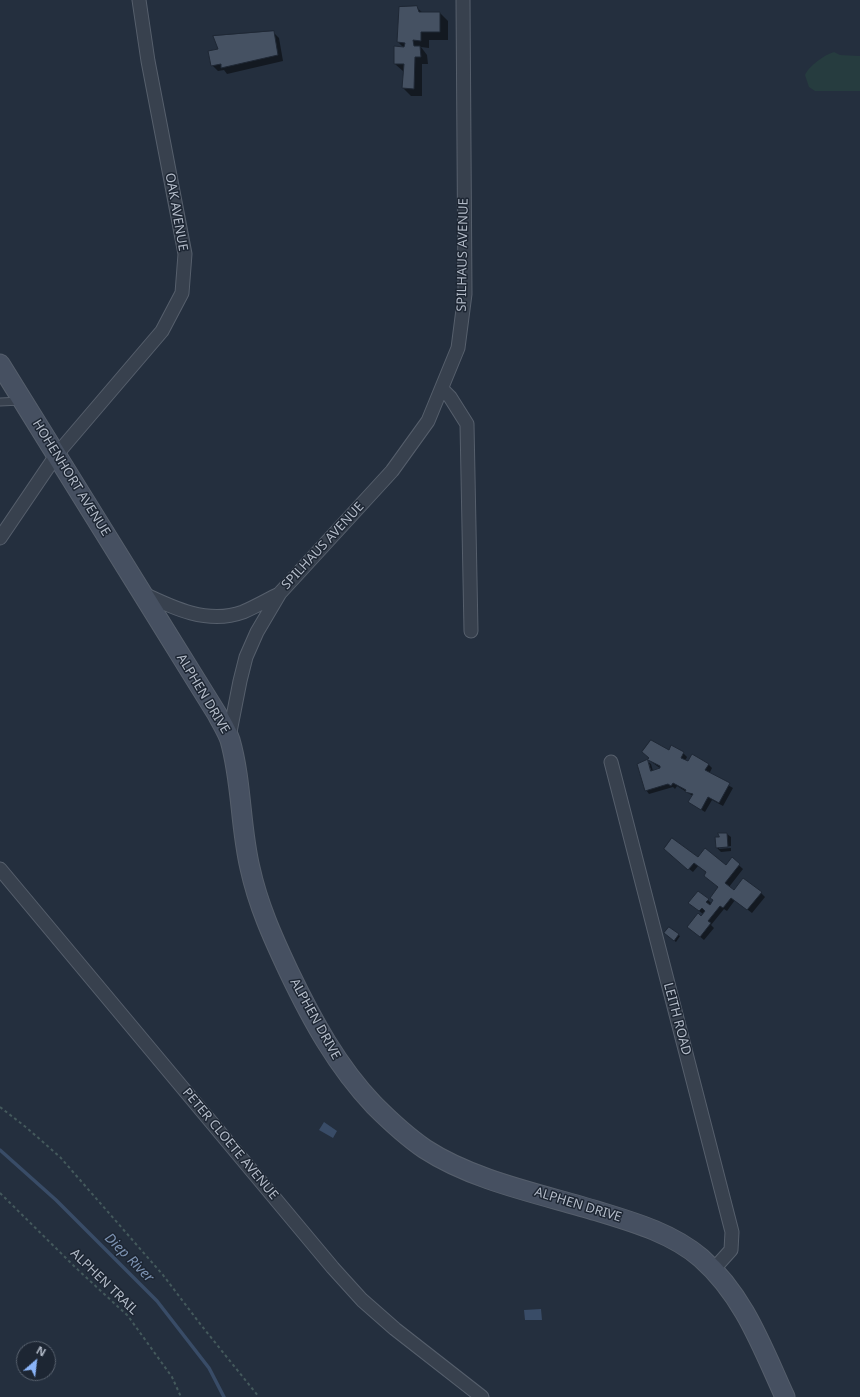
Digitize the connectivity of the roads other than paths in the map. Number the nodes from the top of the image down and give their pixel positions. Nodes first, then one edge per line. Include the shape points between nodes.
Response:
1 (139, 0) edge
2 (463, 0) edge
3 (0, 364) edge
4 (442, 389) junction
5 (23, 400) junction
6 (0, 402) edge
7 (57, 454) junction
8 (0, 538) edge
9 (142, 593) junction
10 (280, 593) junction
11 (471, 631) dead end
12 (229, 737) junction
13 (611, 762) dead end
14 (0, 869) edge
15 (713, 1270) junction
16 (482, 1397) edge
17 (785, 1397) edge

1 - 7 street, OAK AVENUE via 184,254 182,293 162,331
2 - 4 street, SPILHAUS AVENUE via 465,294 458,348
3 - 5 street, HOHENHORT AVENUE
4 - 10 street, SPILHAUS AVENUE via 428,420 392,471
4 - 11 street via 467,424
5 - 6 lane
5 - 7 street, HOHENHORT AVENUE
7 - 8 street
7 - 9 street, HOHENHORT AVENUE
9 - 10 street, SPILHAUS AVENUE via 195,614 220,617 242,612
9 - 12 street, ALPHEN DRIVE
10 - 12 street, SPILHAUS AVENUE via 257,632 246,657
12 - 15 street, ALPHEN DRIVE via 240,789 249,867 268,927 307,1009 326,1042 346,1072 374,1104 409,1138 453,1164 487,1178 634,1222 670,1237 700,1257
13 - 15 street, LEITH ROAD via 732,1232 730,1250
14 - 16 street, PETER CLOETE AVENUE via 362,1300
15 - 17 street, ALPHEN DRIVE via 745,1310

